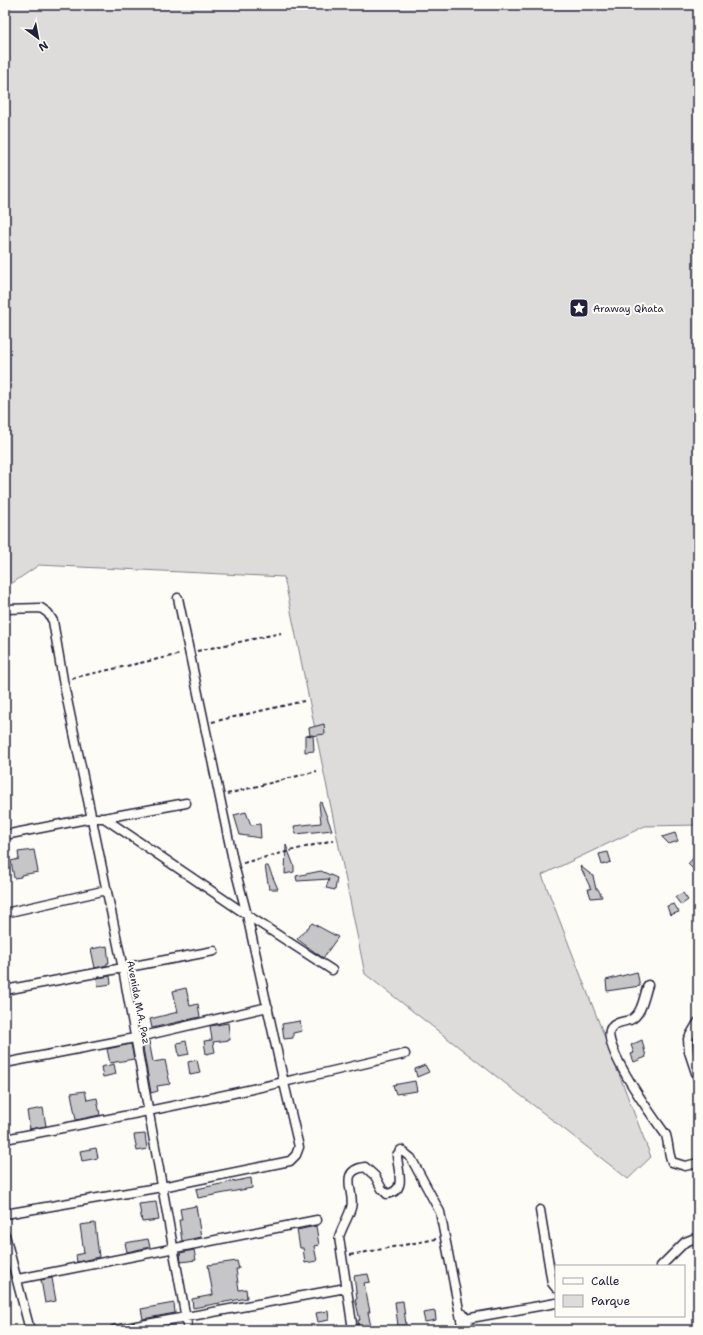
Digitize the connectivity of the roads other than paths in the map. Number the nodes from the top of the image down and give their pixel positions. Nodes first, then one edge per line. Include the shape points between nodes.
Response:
1 (178, 598) dead end
2 (5, 609) edge
3 (186, 803) dead end
4 (92, 818) junction
5 (104, 818) junction
6 (10, 834) dead end
7 (107, 890) junction
8 (5, 913) edge
9 (247, 915) junction
10 (214, 951) dead end
11 (122, 969) junction
12 (332, 970) dead end
13 (648, 985) dead end
14 (5, 990) edge
15 (268, 1007) junction
16 (698, 1022) edge
17 (135, 1038) junction
18 (405, 1054) dead end
19 (5, 1063) edge
20 (698, 1079) edge
21 (284, 1083) junction
22 (149, 1112) junction
23 (5, 1139) edge
24 (698, 1163) edge
25 (162, 1187) junction
26 (540, 1210) dead end
27 (5, 1214) edge
28 (317, 1220) dead end
29 (5, 1235) edge
30 (698, 1237) edge
31 (173, 1248) junction
32 (662, 1265) edge
33 (18, 1279) junction
34 (555, 1287) edge
35 (346, 1288) junction
36 (555, 1303) edge
37 (185, 1317) junction
38 (463, 1324) edge
39 (30, 1330) edge
40 (114, 1330) edge
41 (188, 1330) edge
42 (353, 1330) edge
43 (471, 1330) edge

1 - 9 street via 234,865
2 - 4 street, Avenida M.A. Paz via 41,608 53,621
3 - 5 street
4 - 5 street
4 - 6 street
4 - 7 street, Avenida M.A. Paz
5 - 9 street
7 - 8 street
7 - 11 street, Avenida M.A. Paz
9 - 12 street
9 - 15 street
10 - 11 street
11 - 14 street
11 - 17 street, Avenida M.A. Paz
13 - 24 street via 637,1015 614,1024 609,1031 609,1037 618,1062 666,1135 669,1143 668,1154 672,1162 685,1166
15 - 17 street
15 - 21 street
16 - 20 street via 688,1039 689,1052
17 - 19 street
17 - 22 street, Avenida M.A. Paz
18 - 21 street
21 - 22 street
21 - 25 street via 299,1147 290,1161
22 - 23 street
22 - 25 street, Avenida M.A. Paz
25 - 27 street
25 - 31 street, Avenida M.A. Paz
26 - 34 street via 552,1283
28 - 31 street
29 - 33 street
30 - 32 street via 685,1242
31 - 33 street
31 - 37 street, Avenida M.A. Paz
33 - 39 street
35 - 37 street
35 - 38 street via 339,1237 342,1225 352,1207 349,1181 352,1173 357,1168 365,1167 387,1194 393,1193 399,1188 397,1155 401,1150 411,1158 440,1212
35 - 42 street
36 - 38 street
37 - 40 street
37 - 41 street, Avenida M.A. Paz
38 - 43 street

